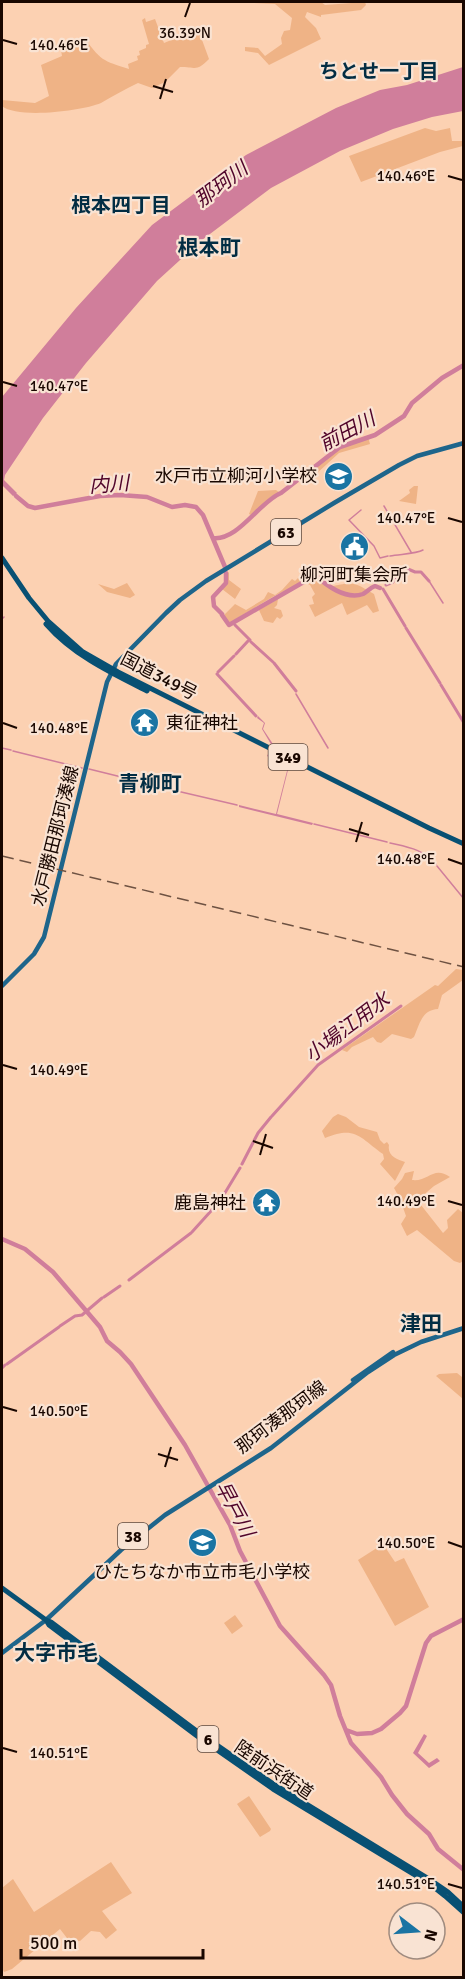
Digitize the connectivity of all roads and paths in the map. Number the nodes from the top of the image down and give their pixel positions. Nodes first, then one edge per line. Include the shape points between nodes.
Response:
1 (464, 443) edge
2 (2, 558) edge
3 (2, 563) edge
4 (112, 671) junction
5 (464, 845) edge
6 (2, 986) edge
7 (464, 1327) edge
8 (2, 1588) edge
9 (46, 1620) junction
10 (2, 1653) edge
11 (464, 1907) edge
12 (464, 1913) edge

1 - 4 main road, 水戸勝田那珂湊線 / 63 via 408,461 206,581 166,613
2 - 4 highway, 国道349号 / 349 via 53,626
3 - 4 highway, 国道349号 / 349 via 50,629 81,655
4 - 5 highway, 国道349号 / 349
4 - 6 main road, 水戸勝田那珂湊線 / 63 via 44,937 37,951
7 - 9 main road, 那珂湊那珂線 / 38 via 394,1355 271,1448 141,1529
8 - 9 highway, 陸前浜街道 / 6
9 - 10 main road, 那珂湊那珂線 / 38
9 - 11 highway, 陸前浜街道 / 6 via 275,1785 432,1881
9 - 12 highway, 陸前浜街道 / 6 via 207,1743 285,1797 430,1884

